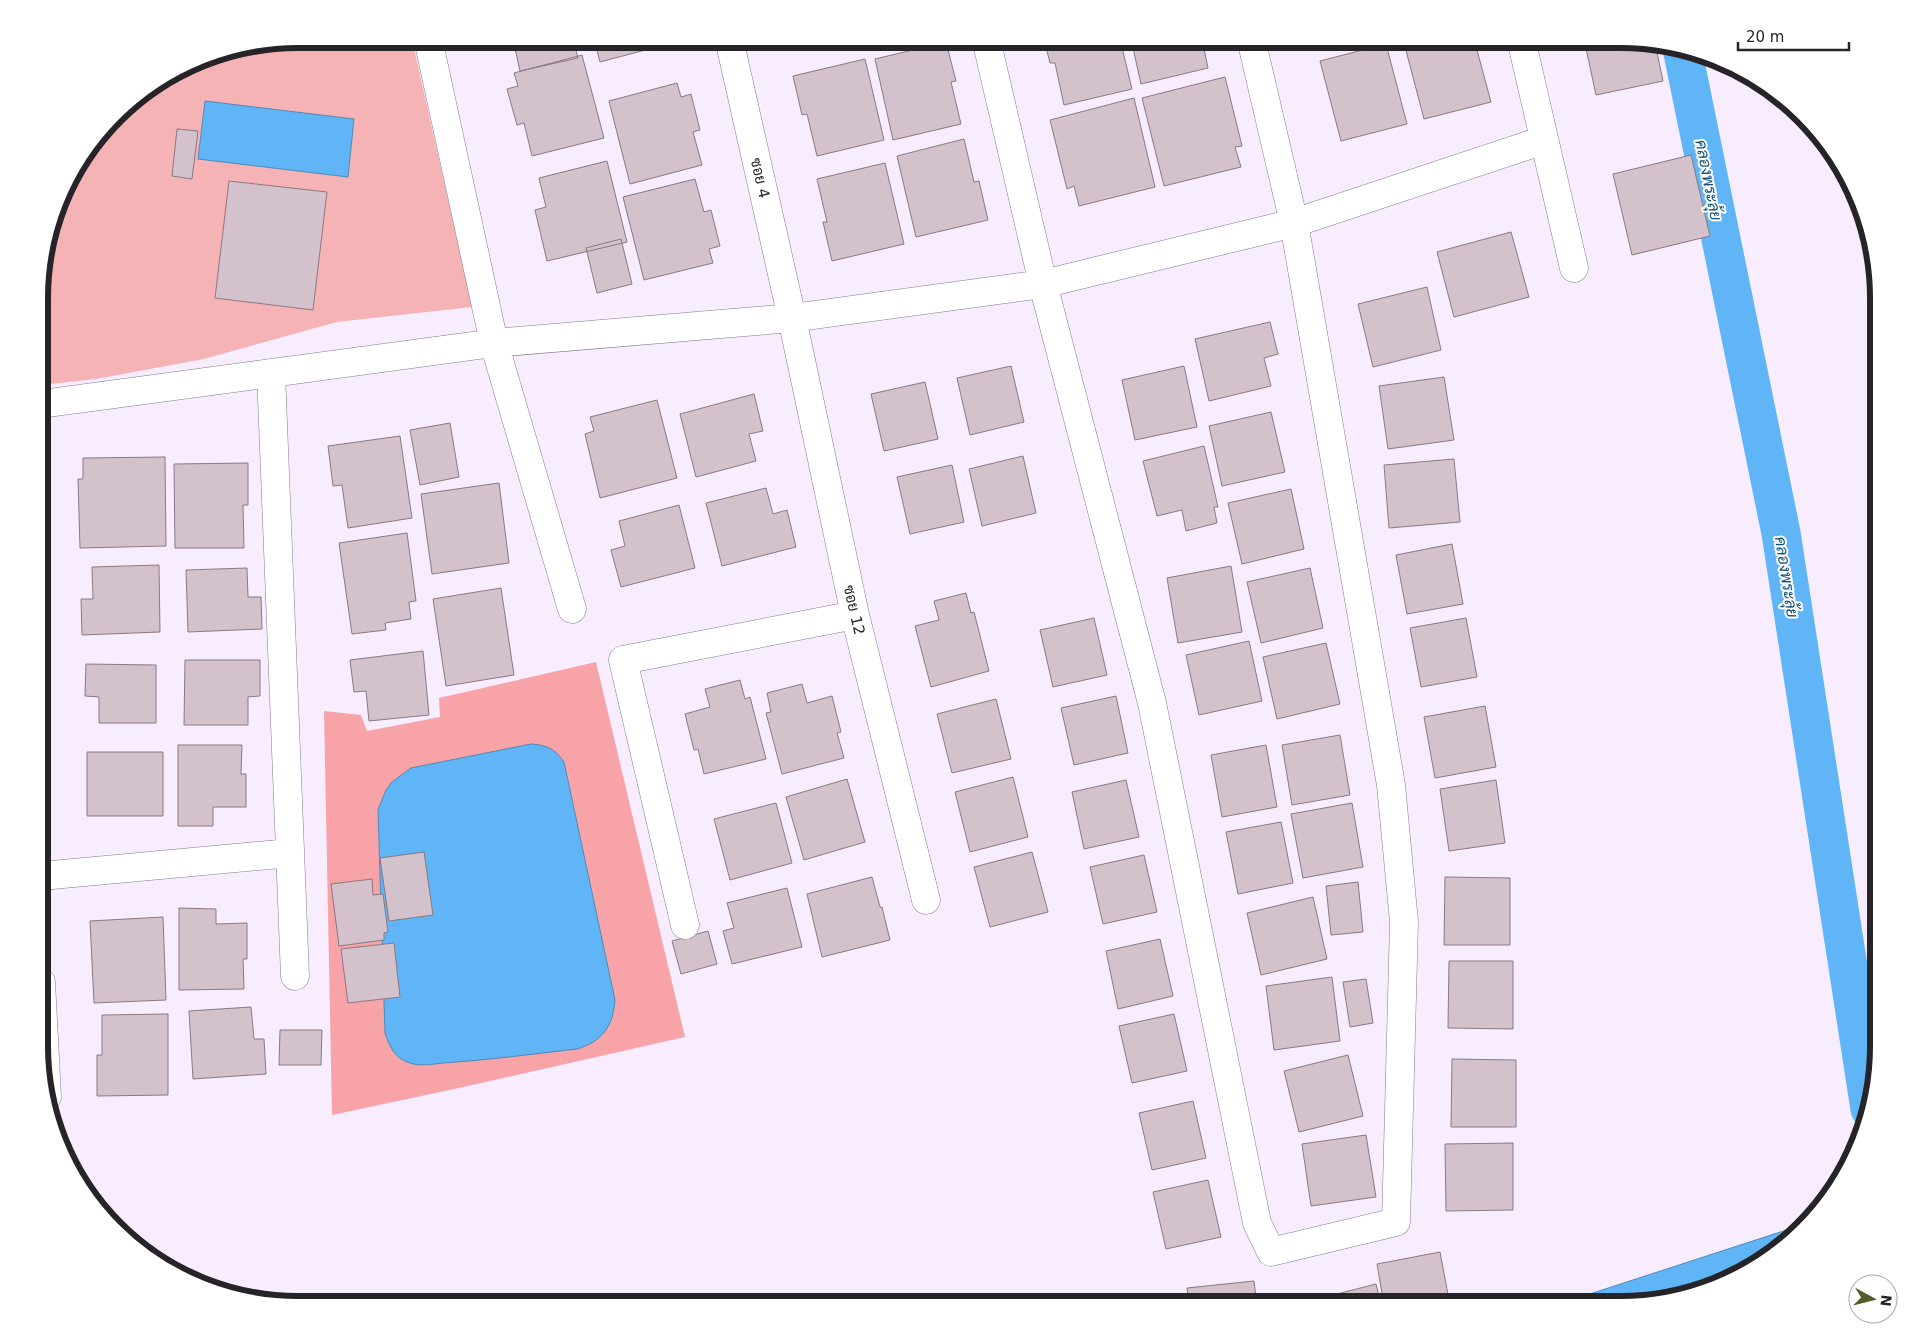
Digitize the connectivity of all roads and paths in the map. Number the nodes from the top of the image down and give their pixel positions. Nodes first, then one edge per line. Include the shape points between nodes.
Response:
1 (430, 48) edge
2 (731, 48) edge
3 (988, 48) edge
4 (1253, 48) edge
5 (1523, 48) edge
6 (1544, 140) junction
7 (1294, 223) junction
8 (1574, 268) dead end
9 (1043, 284) junction
10 (792, 318) junction
11 (494, 343) junction
12 (271, 373) junction
13 (48, 403) edge
14 (572, 609) dead end
15 (855, 615) junction
16 (290, 853) junction
17 (48, 875) edge
18 (926, 900) dead end
19 (685, 926) dead end
20 (295, 976) dead end

1 - 11 street
2 - 10 street, ซอย 4
3 - 9 street
4 - 7 street
5 - 6 street
6 - 7 street
6 - 8 street
7 - 9 street
7 - 9 street via 1391,785 1404,922 1396,1222 1271,1252 1256,1223 1152,703
9 - 10 street
10 - 11 street
10 - 15 street, ซอย 12
11 - 12 street
11 - 14 street
12 - 13 street
12 - 16 street
15 - 18 street, ซอย 12
15 - 19 street via 623,660
16 - 17 street
16 - 20 street

